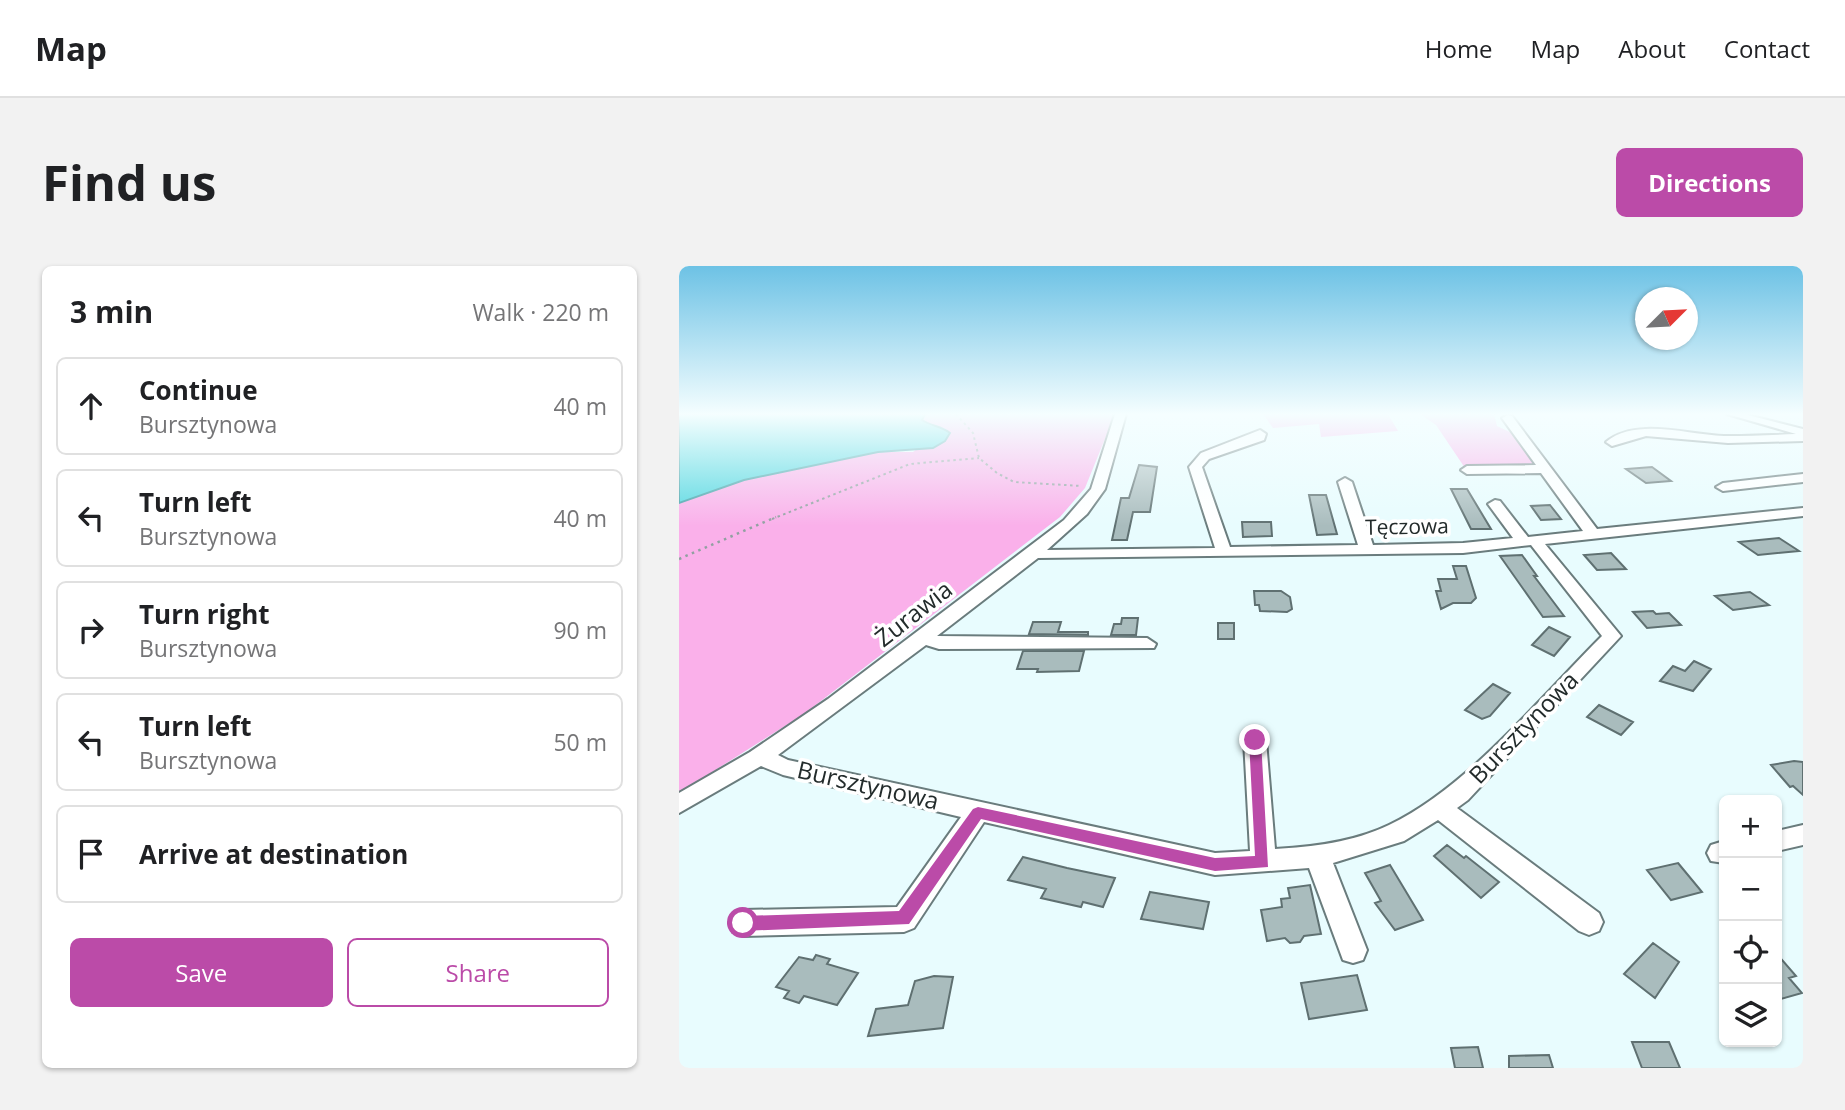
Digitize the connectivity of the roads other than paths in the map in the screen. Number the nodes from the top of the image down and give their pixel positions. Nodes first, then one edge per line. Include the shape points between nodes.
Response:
1 (1109, 451) edge
2 (1221, 451) edge
3 (1532, 451) edge
4 (1545, 469) junction
5 (1467, 470) dead end
6 (1803, 478) edge
7 (1345, 482) dead end
8 (1723, 487) dead end
9 (1495, 504) dead end
10 (1803, 512) edge
11 (1780, 515) junction
12 (1803, 529) edge
13 (1594, 536) junction
14 (1529, 542) junction
15 (1367, 549) junction
16 (1223, 551) junction
17 (1033, 552) junction
18 (923, 638) junction
19 (1147, 644) dead end
20 (1255, 740) dead end
21 (759, 755) junction
22 (679, 804) edge
23 (1439, 807) junction
24 (978, 813) junction
25 (1803, 835) edge
26 (1782, 840) edge
27 (1318, 857) junction
28 (1263, 862) junction
29 (1589, 922) dead end
30 (743, 923) dead end
31 (1353, 950) dead end

1 - 17 street, Żurawia via 1099,487 1083,508
2 - 16 street via 1202,458 1195,467
3 - 4 street
4 - 5 street
4 - 13 street
6 - 8 street
7 - 15 street
9 - 14 street
10 - 11 street, Tęczowa
11 - 12 street
11 - 13 street, Tęczowa
13 - 14 street, Tęczowa
14 - 15 street, Tęczowa
14 - 23 street, Bursztynowa via 1612,636 1460,794
15 - 16 street, Tęczowa
16 - 17 street, Tęczowa
17 - 18 street, Żurawia
18 - 19 street via 939,643
18 - 21 street, Żurawia
20 - 28 street
21 - 22 street, Żurawia
21 - 24 street, Bursztynowa via 783,766
23 - 27 street, Bursztynowa via 1395,834
23 - 29 street
24 - 28 street, Bursztynowa via 1215,864
24 - 30 street, Bursztynowa via 904,919
25 - 26 street
27 - 28 street, Bursztynowa
27 - 31 street

